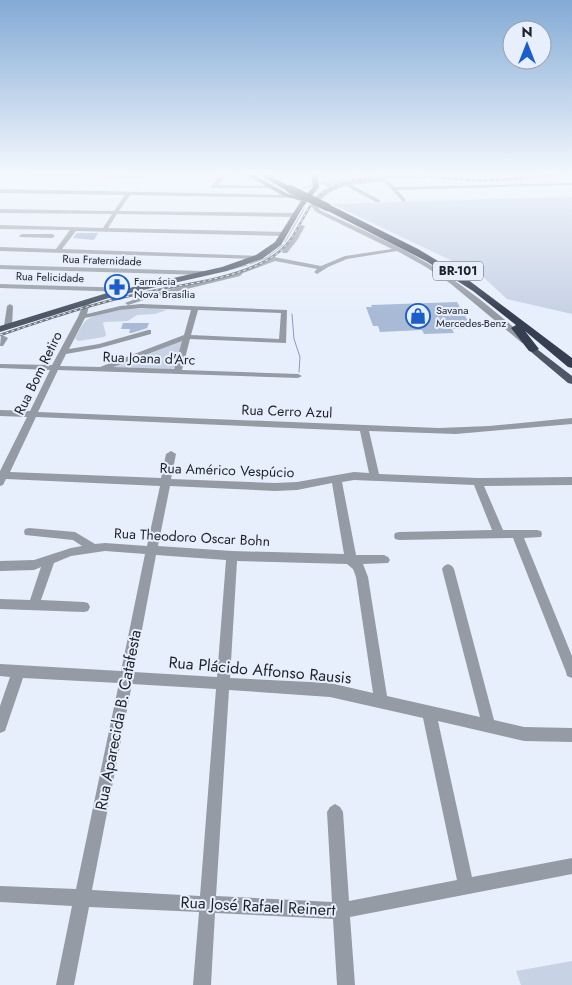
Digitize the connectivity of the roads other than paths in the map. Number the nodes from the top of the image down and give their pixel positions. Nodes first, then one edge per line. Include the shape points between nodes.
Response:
1 (111, 219) edge
2 (292, 219) edge
3 (335, 219) edge
4 (352, 219) edge
5 (355, 219) edge
6 (302, 226) dead end
7 (0, 228) edge
8 (44, 228) junction
9 (74, 229) junction
10 (104, 230) junction
11 (285, 234) junction
12 (22, 236) dead end
13 (38, 236) junction
14 (52, 236) dead end
15 (278, 243) junction
16 (291, 245) junction
17 (0, 249) edge
18 (398, 249) junction
19 (58, 251) junction
20 (285, 252) dead end
21 (259, 257) junction
22 (245, 262) junction
23 (0, 267) edge
24 (252, 269) junction
25 (203, 273) junction
26 (0, 286) edge
27 (129, 290) junction
28 (87, 302) junction
29 (140, 303) junction
30 (497, 305) junction
31 (10, 306) dead end
32 (195, 308) junction
33 (82, 317) junction
34 (148, 332) dead end
35 (3, 334) edge
36 (187, 337) junction
37 (533, 349) junction
38 (63, 352) junction
39 (572, 357) edge
40 (572, 364) edge
41 (0, 366) edge
42 (55, 368) junction
43 (102, 369) junction
44 (177, 372) junction
45 (298, 376) dead end
46 (572, 380) edge
47 (0, 413) edge
48 (33, 414) junction
49 (572, 421) edge
50 (364, 428) junction
51 (171, 454) dead end
52 (1, 477) edge
53 (375, 477) junction
54 (336, 478) junction
55 (572, 481) edge
56 (166, 482) junction
57 (478, 482) junction
58 (29, 532) dead end
59 (499, 534) junction
60 (517, 534) junction
61 (537, 534) dead end
62 (400, 536) dead end
63 (93, 548) junction
64 (152, 550) junction
65 (232, 556) junction
66 (49, 560) junction
67 (351, 560) junction
68 (384, 560) dead end
69 (0, 566) edge
70 (448, 569) dead end
71 (0, 604) edge
72 (34, 605) junction
73 (84, 607) dead end
74 (0, 670) edge
75 (19, 671) junction
76 (572, 672) edge
77 (126, 678) junction
78 (223, 683) junction
79 (382, 701) junction
80 (429, 712) junction
81 (0, 726) edge
82 (489, 726) junction
83 (572, 736) edge
84 (335, 812) dead end
85 (572, 866) edge
86 (466, 886) junction
87 (0, 894) edge
88 (82, 898) junction
89 (208, 904) junction
90 (340, 911) junction
91 (65, 985) edge
92 (202, 985) edge
93 (346, 985) edge

1 - 10 street
2 - 11 main road
3 - 18 street
4 - 30 highway, BR-101 via 437,263
5 - 39 highway, BR-101 via 455,270
6 - 16 street
7 - 8 street
8 - 9 street
8 - 13 street
9 - 10 street
9 - 19 street
10 - 11 street
11 - 15 main road
12 - 13 street
13 - 14 street
15 - 16 street
15 - 21 main road
16 - 20 street
17 - 19 street
18 - 24 street via 343,258 319,270 274,259
18 - 37 street via 455,283
19 - 21 street
21 - 22 main road
22 - 24 street
22 - 25 main road
23 - 25 street, Rua Fraternidade
24 - 29 street
25 - 27 main road
26 - 27 street, Rua Felicidade
27 - 28 main road
28 - 33 street, Rua Bom Retiro
28 - 35 main road
29 - 32 street
29 - 33 street
30 - 37 highway
30 - 40 highway, BR-101
31 - 35 street
32 - 36 street
32 - 36 street via 285,311 283,341
33 - 38 street, Rua Bom Retiro
34 - 38 street via 108,344
36 - 43 street
36 - 44 street
37 - 46 main road
38 - 42 street, Rua Bom Retiro
41 - 42 street, Rua Joana d'Arc
42 - 43 street, Rua Joana d'Arc
42 - 48 street, Rua Bom Retiro
43 - 44 street, Rua Joana d'Arc
44 - 45 street, Rua Joana d'Arc
47 - 48 street, Rua Cerro Azul
48 - 50 street, Rua Cerro Azul
48 - 52 street, Rua Bom Retiro
49 - 50 street, Rua Cerro Azul via 458,431
50 - 53 street
51 - 56 street, Rua Aparecida B. Catafesta
52 - 56 street, Rua Américo Vespúcio
53 - 54 street, Rua Américo Vespúcio
53 - 57 street, Rua Américo Vespúcio
54 - 56 street, Rua Américo Vespúcio via 287,487
54 - 67 street
55 - 57 street, Rua Américo Vespúcio
56 - 64 street, Rua Aparecida B. Catafesta
57 - 59 street
58 - 63 street via 75,536
59 - 60 street
59 - 62 street
60 - 61 street
60 - 76 street
63 - 64 street, Rua Theodoro Oscar Bohn
63 - 66 street, Rua Theodoro Oscar Bohn
64 - 65 street, Rua Theodoro Oscar Bohn
64 - 77 street, Rua Aparecida B. Catafesta
65 - 67 street, Rua Theodoro Oscar Bohn
65 - 78 street
66 - 69 street, Rua Theodoro Oscar Bohn via 25,566
66 - 72 street
67 - 68 street, Rua Theodoro Oscar Bohn
67 - 79 street via 358,566 362,577
70 - 82 street
71 - 72 street
72 - 73 street
74 - 75 street, Rua Plácido Affonso Rausis
75 - 77 street, Rua Plácido Affonso Rausis
75 - 81 street
77 - 78 street, Rua Plácido Affonso Rausis
77 - 88 street, Rua Aparecida B. Catafesta
78 - 79 street, Rua Plácido Affonso Rausis via 330,690
78 - 89 street
79 - 80 street, Rua Plácido Affonso Rausis
80 - 82 street, Rua Plácido Affonso Rausis
80 - 86 street
82 - 83 street, Rua Plácido Affonso Rausis via 537,736
84 - 90 street
85 - 86 street, Rua José Rafael Reinert
86 - 90 street, Rua José Rafael Reinert
87 - 88 street, Rua José Rafael Reinert
88 - 89 street, Rua José Rafael Reinert
88 - 91 street, Rua Aparecida B. Catafesta
89 - 90 street, Rua José Rafael Reinert
89 - 92 street
90 - 93 street

